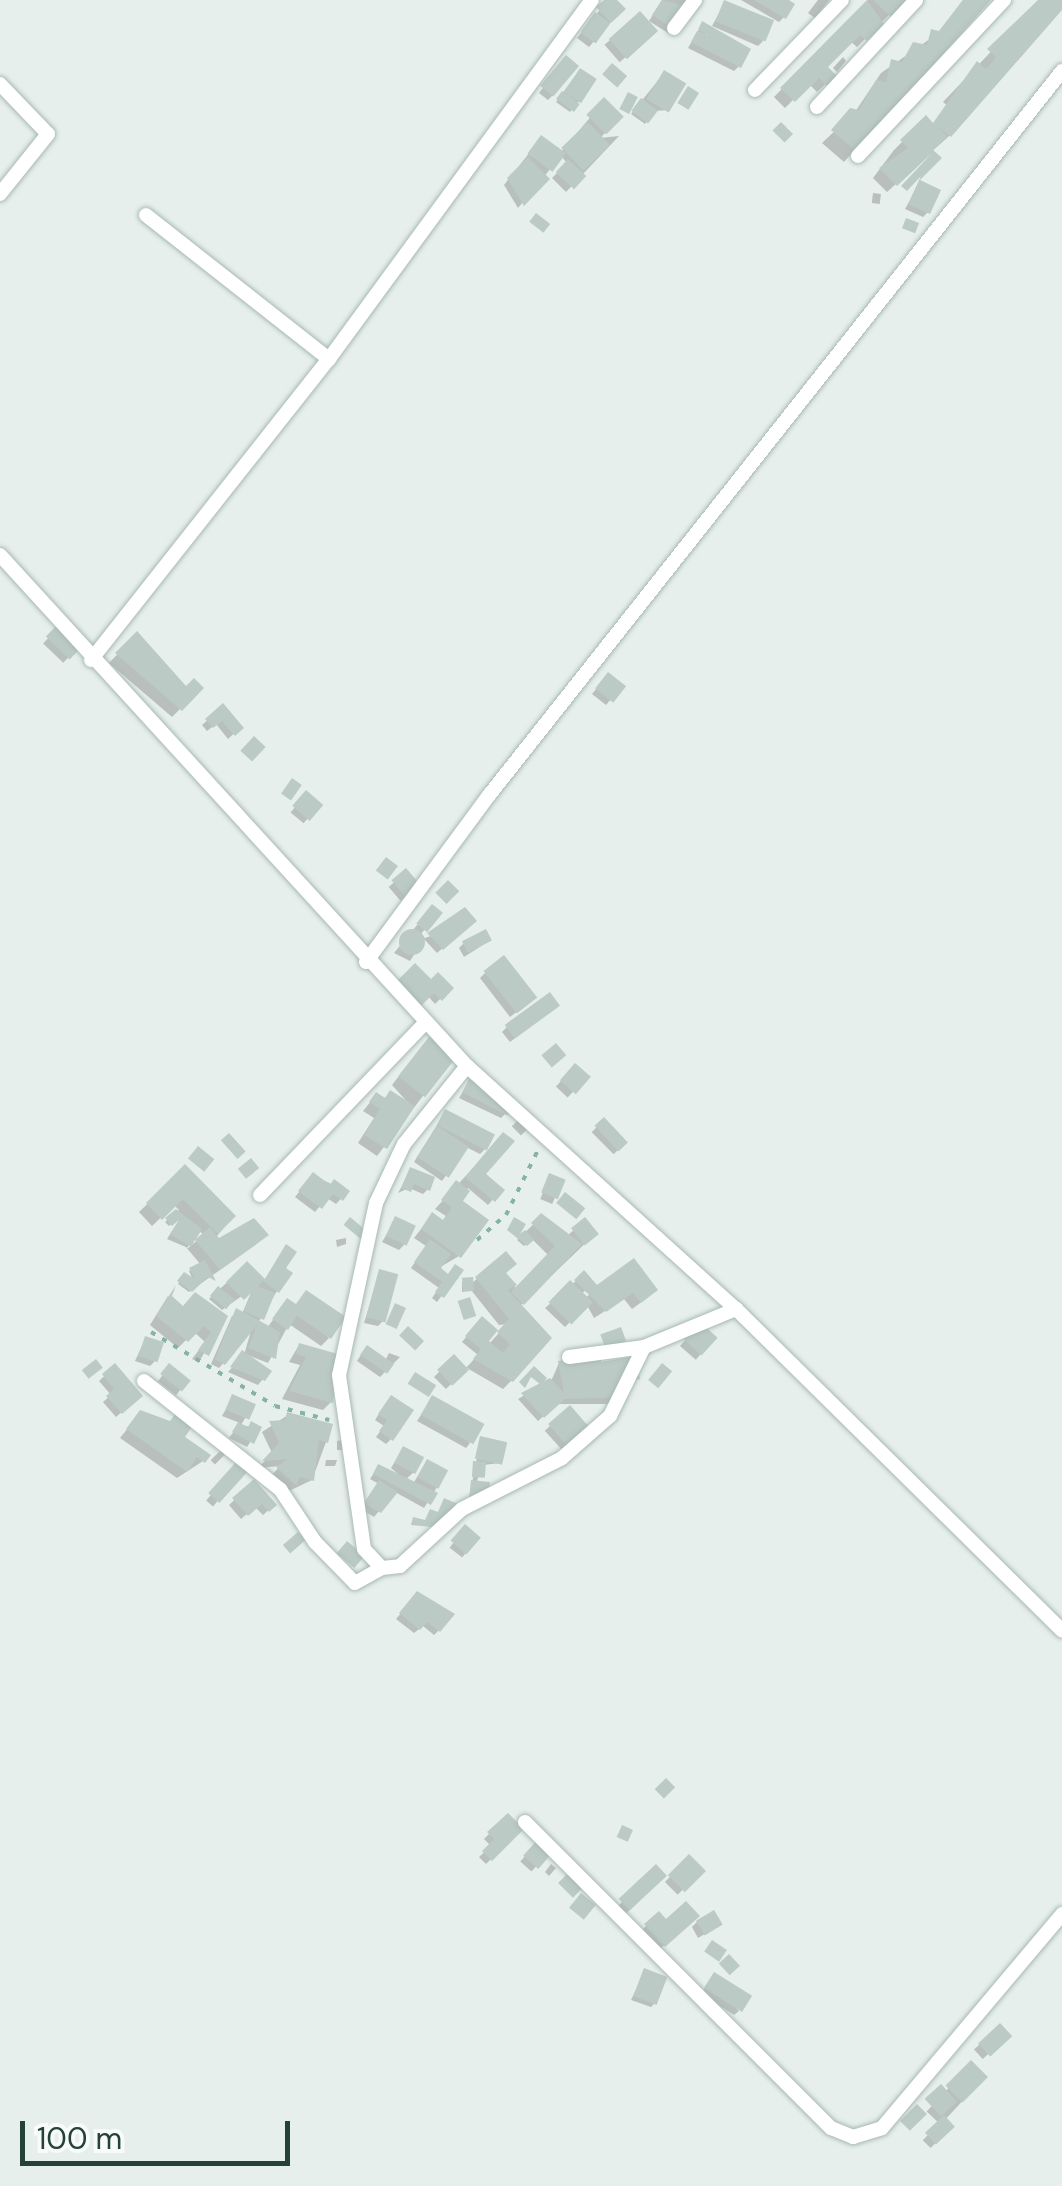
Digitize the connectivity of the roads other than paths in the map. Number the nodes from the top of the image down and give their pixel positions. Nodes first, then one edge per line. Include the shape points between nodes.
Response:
1 (592, 0) edge
2 (695, 0) edge
3 (842, 0) edge
4 (916, 0) edge
5 (1004, 0) edge
6 (674, 28) dead end
7 (1062, 72) edge
8 (0, 84) edge
9 (756, 90) dead end
10 (817, 107) dead end
11 (858, 156) dead end
12 (0, 194) edge
13 (146, 215) dead end
14 (329, 359) junction
15 (0, 555) edge
16 (91, 660) junction
17 (368, 961) junction
18 (426, 1022) junction
19 (467, 1066) junction
20 (260, 1195) dead end
21 (736, 1308) junction
22 (644, 1347) junction
23 (569, 1357) dead end
24 (144, 1381) dead end
25 (382, 1568) junction
26 (1062, 1631) edge
27 (526, 1822) dead end
28 (1062, 1914) edge

1 - 14 street
2 - 6 street
3 - 9 street
4 - 10 street
5 - 11 street
7 - 17 street via 490,794
8 - 12 street via 48,134
13 - 14 street
14 - 16 street
15 - 16 street
16 - 17 street
17 - 18 street
18 - 19 street
18 - 20 street
19 - 21 street
19 - 25 street via 404,1144 376,1203 339,1375 364,1549
21 - 22 street
21 - 26 street
22 - 23 street
22 - 25 street via 610,1416 562,1458 462,1508 400,1566
24 - 25 street via 280,1489 315,1542 355,1582
27 - 28 street via 831,2128 853,2136 882,2128

